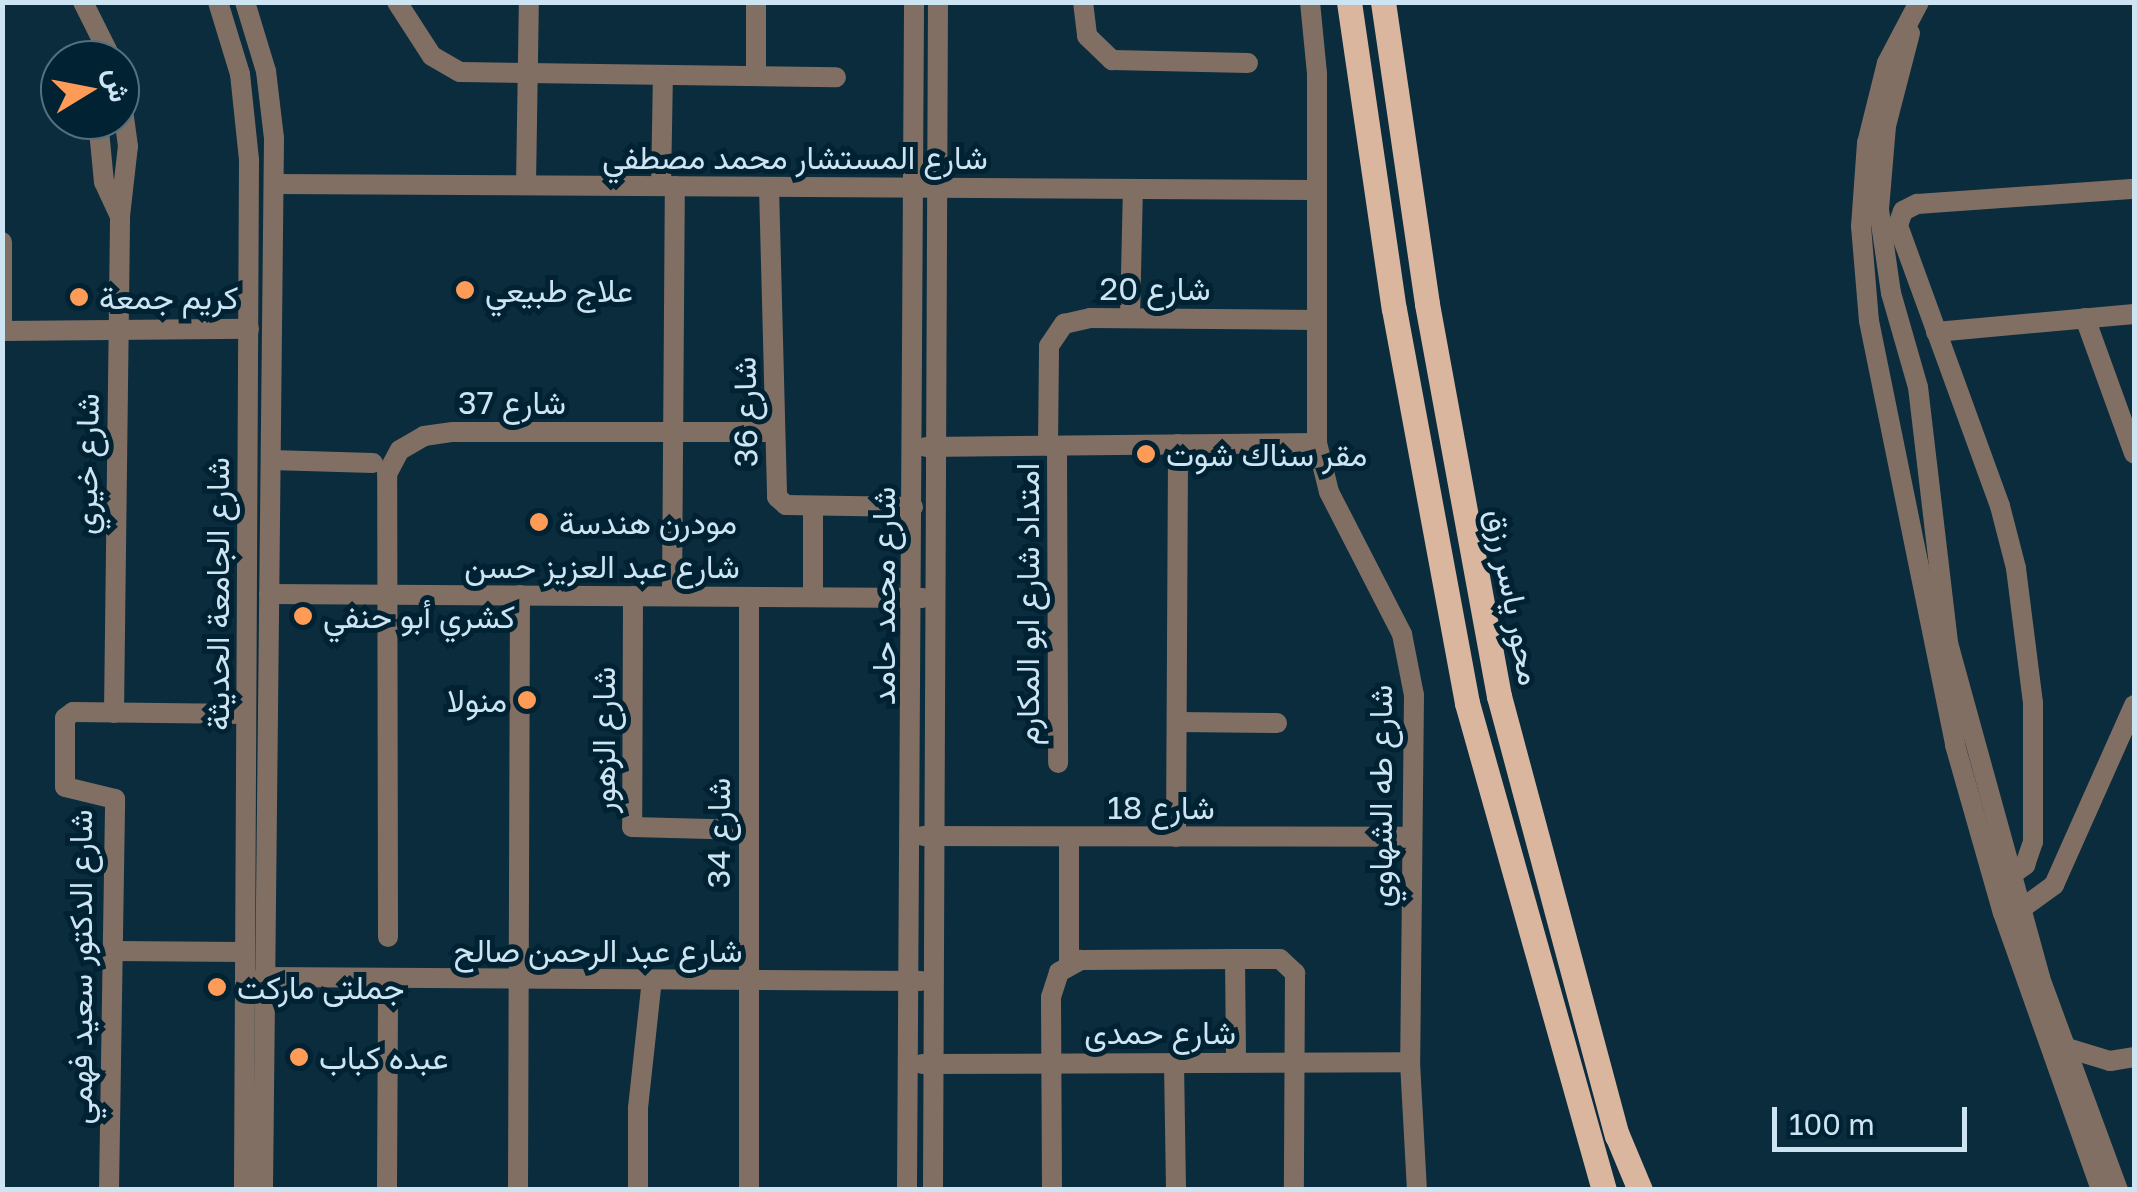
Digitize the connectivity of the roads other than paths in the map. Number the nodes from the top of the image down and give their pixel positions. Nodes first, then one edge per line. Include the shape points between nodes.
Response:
1 (83, 2) edge
2 (218, 2) edge
3 (245, 2) edge
4 (397, 2) edge
5 (529, 2) edge
6 (756, 2) edge
7 (914, 2) edge
8 (938, 2) edge
9 (1084, 2) edge
10 (1310, 2) edge
11 (1349, 2) edge
12 (1383, 2) edge
13 (1916, 11) edge
14 (101, 40) edge
15 (1248, 63) dead end
16 (266, 70) junction
17 (528, 73) junction
18 (240, 74) junction
19 (663, 75) junction
20 (756, 76) junction
21 (836, 77) dead end
22 (100, 140) edge
23 (127, 140) edge
24 (274, 184) junction
25 (526, 185) junction
26 (668, 186) junction
27 (769, 187) junction
28 (914, 188) junction
29 (937, 188) junction
30 (1133, 189) junction
31 (2134, 189) edge
32 (1315, 190) junction
33 (120, 216) junction
34 (2, 242) edge
35 (2134, 314) edge
36 (1130, 318) junction
37 (2084, 318) junction
38 (1314, 320) junction
39 (248, 329) junction
40 (117, 331) junction
41 (2, 332) edge
42 (1936, 332) junction
43 (1891, 430) junction
44 (674, 432) junction
45 (775, 432) junction
46 (1317, 443) junction
47 (1178, 444) junction
48 (1052, 446) junction
49 (914, 447) junction
50 (936, 447) junction
51 (2134, 453) edge
52 (1925, 457) junction
53 (270, 460) junction
54 (373, 462) dead end
55 (813, 506) junction
56 (913, 507) junction
57 (269, 594) junction
58 (385, 594) junction
59 (520, 595) junction
60 (633, 596) junction
61 (672, 596) junction
62 (749, 597) junction
63 (813, 598) junction
64 (912, 598) junction
65 (935, 598) junction
66 (2134, 705) edge
67 (114, 713) junction
68 (246, 714) junction
69 (1176, 722) junction
70 (1277, 723) dead end
71 (256, 762) junction
72 (1058, 763) dead end
73 (748, 830) junction
74 (911, 836) junction
75 (934, 836) junction
76 (1069, 837) junction
77 (1176, 837) junction
78 (1411, 837) junction
79 (2010, 876) junction
80 (2020, 909) junction
81 (388, 938) dead end
82 (113, 951) junction
83 (244, 952) junction
84 (1236, 959) junction
85 (1069, 964) junction
86 (263, 977) junction
87 (388, 978) junction
88 (519, 979) junction
89 (652, 980) junction
90 (748, 980) junction
91 (910, 981) junction
92 (932, 981) junction
93 (2064, 1047) junction
94 (2134, 1057) edge
95 (2110, 1060) junction
96 (1174, 1062) junction
97 (1236, 1062) junction
98 (1294, 1062) junction
99 (1410, 1062) junction
100 (1050, 1063) junction
101 (910, 1064) junction
102 (932, 1064) junction
103 (2086, 1108) junction
104 (109, 1190) edge
105 (244, 1190) edge
106 (263, 1190) edge
107 (387, 1190) edge
108 (518, 1190) edge
109 (638, 1190) edge
110 (750, 1190) edge
111 (907, 1190) edge
112 (932, 1190) edge
113 (1052, 1190) edge
114 (1176, 1190) edge
115 (1294, 1190) edge
116 (1416, 1190) edge
117 (1604, 1190) edge
118 (1640, 1190) edge
119 (2101, 1190) edge
120 (2118, 1190) edge

1 - 14 street
2 - 18 street, شارع الجامعة الحديثة
3 - 16 street, شارع الجامعة الحديثة
4 - 17 street via 432,56 450,69
5 - 17 street
6 - 20 street
7 - 28 street, شارع محمد حامد
8 - 29 street, شارع محمد حامد
9 - 15 street via 1087,36 1112,60
10 - 32 street, شارع طه الشهاوي
11 - 117 main road, محور ياسر رزق via 1394,310 1466,703
12 - 118 main road, محور ياسر رزق via 1427,304 1499,696 1614,1124
13 - 43 street via 1879,89 1862,198 1868,321
13 - 52 street via 1886,126 1879,210 1891,293 1918,387
16 - 18 street
16 - 24 street, شارع الجامعة الحديثة
17 - 19 street
17 - 25 street
18 - 39 street, شارع الجامعة الحديثة via 249,160
19 - 20 street
19 - 26 street
20 - 21 street
22 - 33 street, شارع خيري via 104,182
23 - 33 street, شارع خيري
24 - 25 street, شارع المستشار محمد مصطفي
24 - 53 street, شارع الجامعة الحديثة
25 - 26 street, شارع المستشار محمد مصطفي
26 - 27 street, شارع المستشار محمد مصطفي
26 - 44 street
27 - 28 street, شارع المستشار محمد مصطفي
27 - 45 street, شارع 36
28 - 29 street, شارع المستشار محمد مصطفي
28 - 49 street, شارع محمد حامد
29 - 30 street, شارع المستشار محمد مصطفي
29 - 50 street, شارع محمد حامد
30 - 32 street, شارع المستشار محمد مصطفي
30 - 36 street
31 - 42 street via 1917,204 1902,211 1902,242
32 - 38 street, شارع طه الشهاوي
33 - 40 street, شارع خيري
34 - 41 street
35 - 37 street
36 - 38 street, شارع 20
36 - 48 street, شارع 20 via 1076,318 1054,334
37 - 42 street
37 - 51 street
38 - 46 street, شارع طه الشهاوي
39 - 40 street
39 - 68 street, شارع الجامعة الحديثة
40 - 41 street
40 - 67 street, شارع خيري
42 - 79 street via 2000,506 2026,635 2033,842 2025,865
43 - 52 street via 1898,420 1909,421
43 - 119 street via 1926,624 1963,775 2002,913
44 - 45 street, شارع 37
44 - 58 street, شارع 37 via 454,432 411,442 387,474
44 - 61 street
45 - 55 street, شارع 36 via 779,501
46 - 47 street
46 - 78 street, شارع طه الشهاوي via 1328,492 1389,605 1410,664
47 - 48 street
47 - 69 street
48 - 50 street
48 - 72 street, امتداد شارع ابو المكارم
49 - 50 street
49 - 56 street, شارع محمد حامد
50 - 65 street, شارع محمد حامد
52 - 79 street via 1948,642
53 - 54 street
53 - 57 street, شارع الجامعة الحديثة
55 - 56 street, شارع 36
55 - 63 street
56 - 64 street, شارع محمد حامد
57 - 58 street, شارع عبد العزيز حسن
57 - 71 street, شارع الجامعة الحديثة
58 - 59 street, شارع عبد العزيز حسن
58 - 81 street, شارع 37
59 - 60 street, شارع عبد العزيز حسن
59 - 88 street
60 - 61 street, شارع عبد العزيز حسن
60 - 73 street, شارع الزهور via 632,827
61 - 62 street, شارع عبد العزيز حسن
62 - 63 street, شارع عبد العزيز حسن
62 - 73 street, شارع 34
63 - 64 street, شارع عبد العزيز حسن
64 - 65 street, شارع عبد العزيز حسن
64 - 74 street, شارع محمد حامد
65 - 75 street, شارع محمد حامد
66 - 80 street via 2054,885
67 - 68 street
67 - 82 street, شارع الدكتور سعيد فهمي via 66,716 64,768 70,792 115,799
68 - 71 street, شارع الجامعة الحديثة
69 - 70 street
69 - 77 street
71 - 83 street, شارع الجامعة الحديثة
71 - 86 street, شارع الجامعة الحديثة
73 - 90 street, شارع 34
74 - 75 street, شارع 18
74 - 91 street, شارع محمد حامد
75 - 76 street, شارع 18
75 - 92 street, شارع محمد حامد
76 - 77 street, شارع 18
76 - 85 street
77 - 78 street, شارع 18
78 - 99 street, شارع طه الشهاوي
79 - 80 street
80 - 93 street
82 - 83 street
82 - 104 street, شارع الدكتور سعيد فهمي
83 - 105 street, شارع الجامعة الحديثة
84 - 85 street
84 - 97 street
84 - 98 street via 1280,959 1293,968
85 - 100 street via 1052,984
86 - 87 street, شارع عبد الرحمن صالح
86 - 106 street, شارع الجامعة الحديثة
87 - 88 street, شارع عبد الرحمن صالح
87 - 107 street
88 - 89 street, شارع عبد الرحمن صالح
88 - 108 street
89 - 90 street, شارع عبد الرحمن صالح
89 - 109 street via 638,1108
90 - 91 street, شارع عبد الرحمن صالح
90 - 110 street, شارع 34
91 - 92 street, شارع عبد الرحمن صالح
91 - 101 street, شارع محمد حامد
92 - 102 street, شارع محمد حامد
93 - 95 street
93 - 103 street
94 - 95 street
95 - 103 street via 2092,1081
96 - 97 street, شارع حمدى
96 - 100 street, شارع حمدى
96 - 114 street
97 - 98 street, شارع حمدى
98 - 99 street, شارع حمدى
98 - 115 street
99 - 116 street, شارع طه الشهاوي
100 - 102 street, شارع حمدى
100 - 113 street
101 - 102 street, شارع حمدى
101 - 111 street, شارع محمد حامد
102 - 112 street, شارع محمد حامد
103 - 120 street

